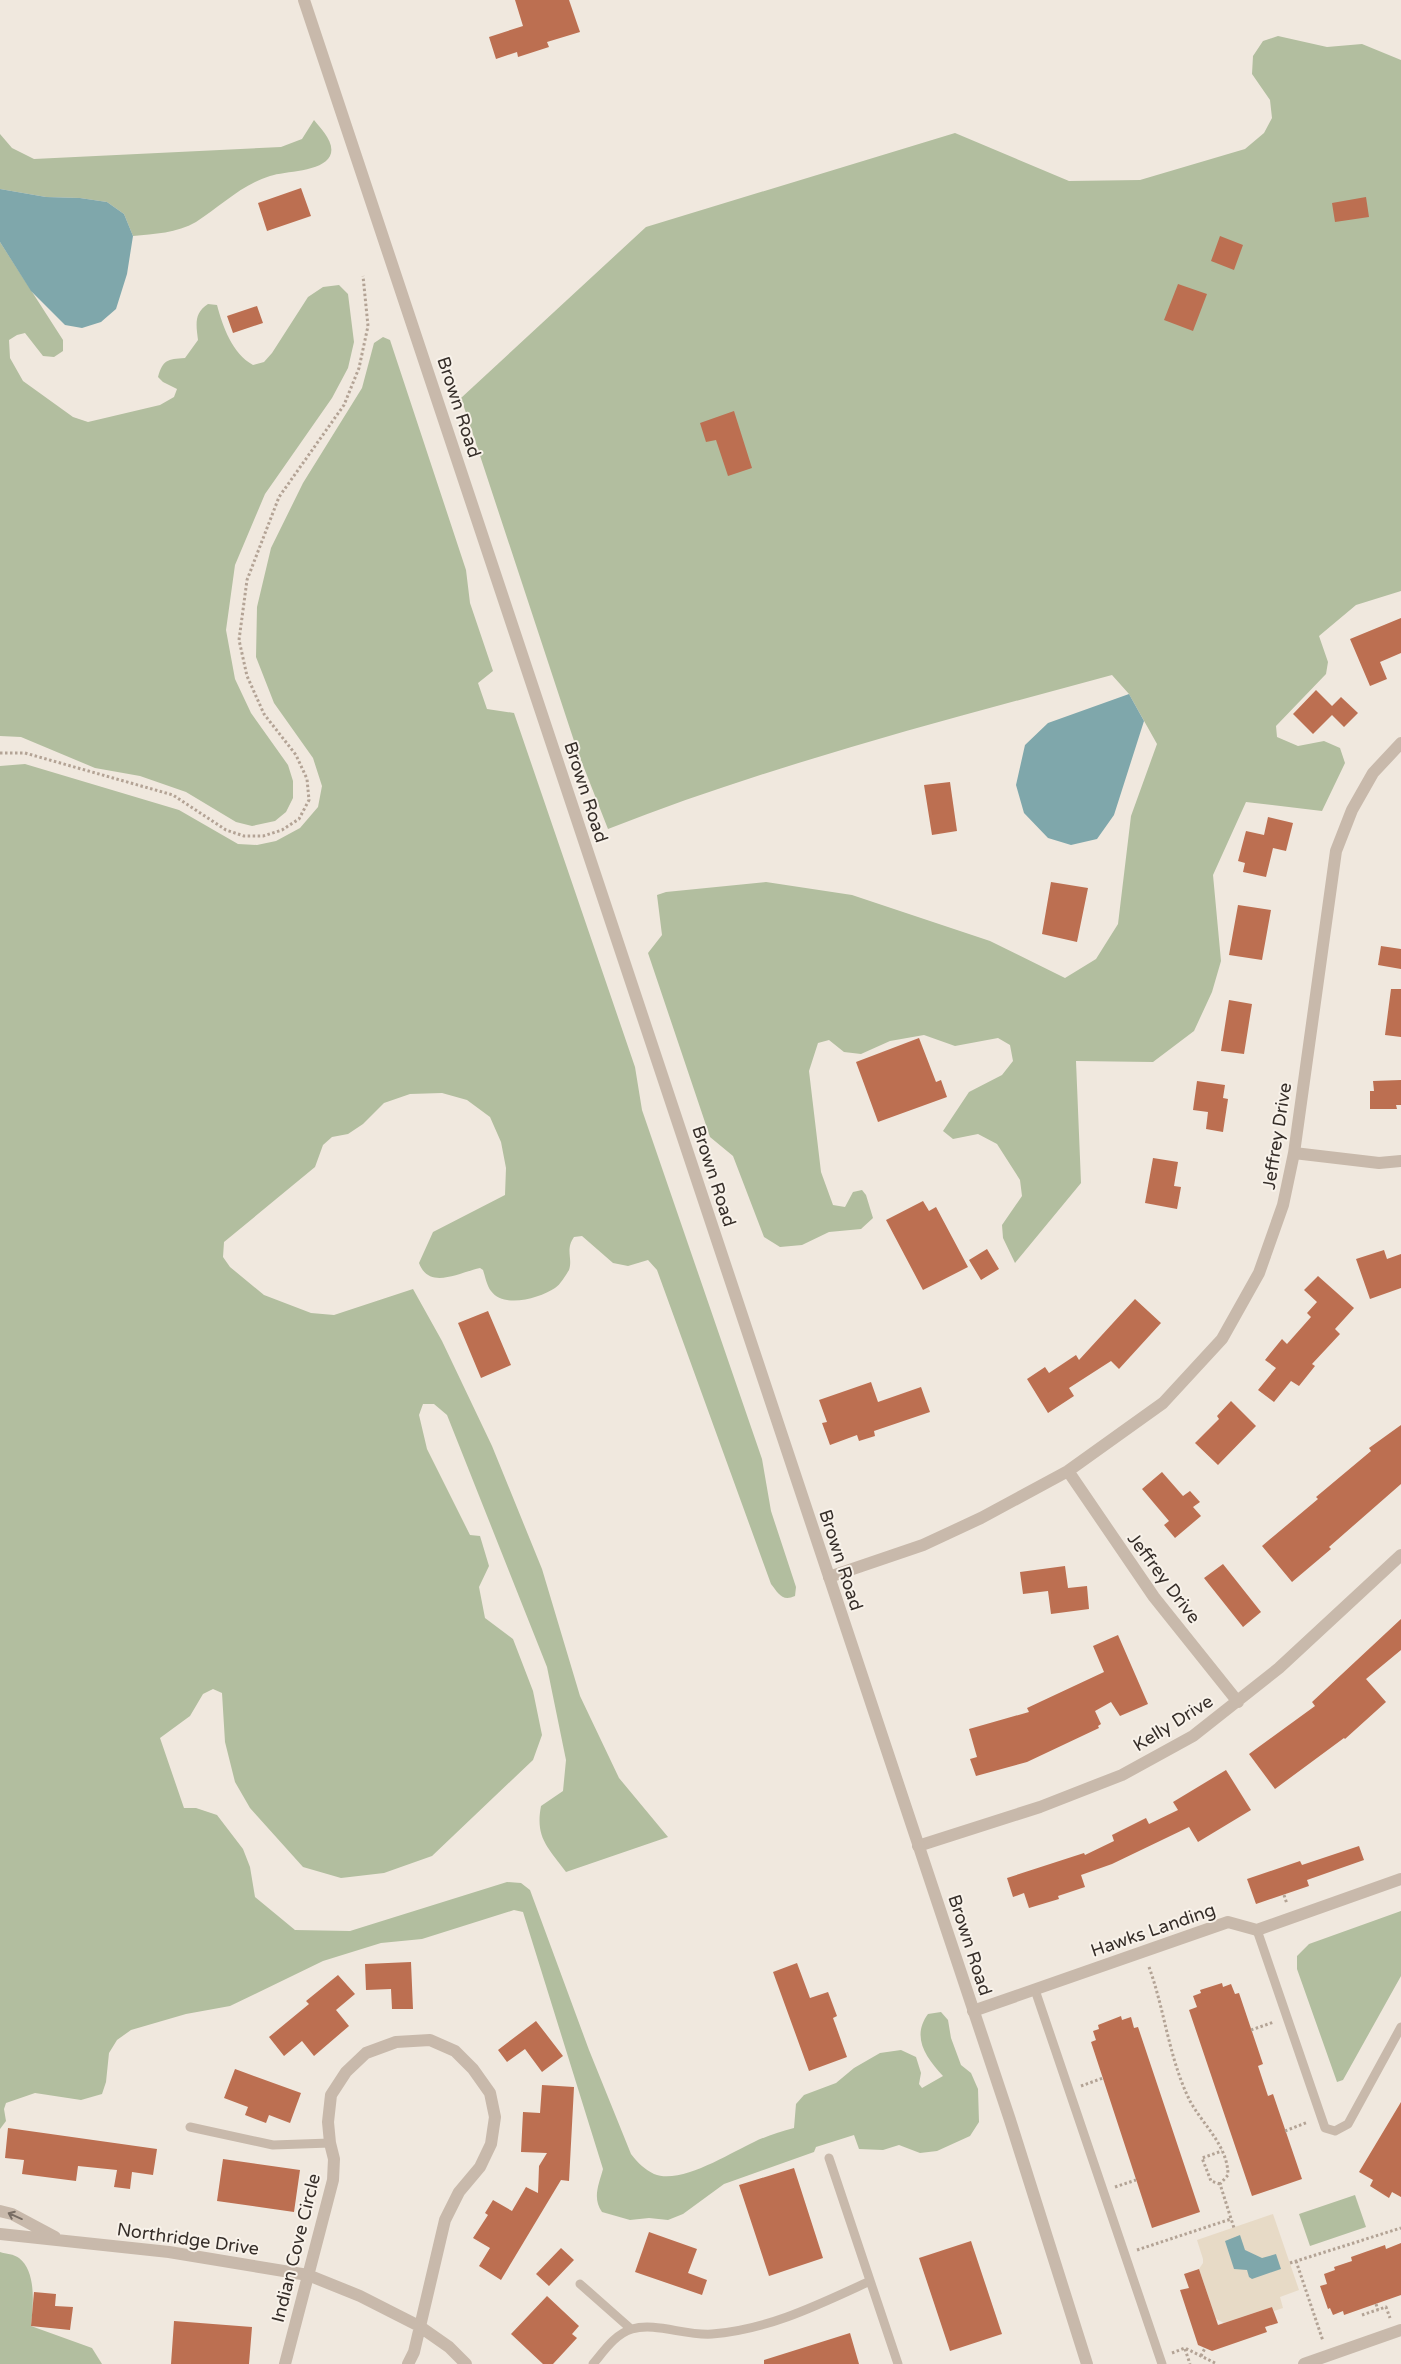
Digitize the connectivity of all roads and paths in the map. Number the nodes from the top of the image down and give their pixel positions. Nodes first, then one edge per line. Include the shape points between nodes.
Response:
1 (304, 0) edge
2 (363, 276) dead end
3 (1401, 743) edge
4 (0, 752) edge
5 (1294, 1153) junction
6 (1401, 1161) edge
7 (1068, 1471) junction
8 (1401, 1555) edge
9 (829, 1577) junction
10 (1238, 1702) junction
11 (918, 1846) junction
12 (1401, 1879) edge
13 (1257, 1930) junction
14 (1144, 1952) junction
15 (1034, 1990) junction
16 (973, 2011) junction
17 (1287, 2017) junction
18 (1401, 2027) edge
19 (1251, 2030) dead end
20 (1102, 2078) dead end
21 (1069, 2090) junction
22 (1321, 2118) junction
23 (190, 2127) dead end
24 (1285, 2131) dead end
25 (330, 2143) junction
26 (1222, 2151) junction
27 (829, 2158) dead end
28 (1136, 2180) dead end
29 (1220, 2184) junction
30 (1103, 2191) junction
31 (0, 2211) edge
32 (1231, 2219) junction
33 (1234, 2228) dead end
34 (1401, 2228) edge
35 (0, 2234) edge
36 (60, 2240) junction
37 (1124, 2254) junction
38 (1296, 2261) junction
39 (1290, 2263) dead end
40 (308, 2275) junction
41 (870, 2282) junction
42 (580, 2284) dead end
43 (1376, 2304) dead end
44 (1378, 2310) junction
45 (1362, 2315) dead end
46 (419, 2326) junction
47 (630, 2329) junction
48 (1398, 2331) edge
49 (1205, 2348) dead end
50 (1201, 2356) junction
51 (1328, 2356) junction
52 (1084, 2363) edge
53 (285, 2364) edge
54 (408, 2364) edge
55 (466, 2364) edge
56 (593, 2364) edge
57 (898, 2364) edge
58 (1162, 2364) edge
59 (1190, 2364) edge
60 (1217, 2364) edge
61 (1304, 2364) edge

1 - 9 street, Brown Road
2 - 4 path via 368,326 359,368 344,405 279,497 247,580 239,640 247,676 264,714 296,755 306,779 309,800 299,819 282,830 263,836 244,836 226,830 173,795 24,753
3 - 5 street, Jeffrey Drive via 1373,772 1352,810 1336,851
5 - 6 street via 1380,1163
5 - 7 street, Jeffrey Drive via 1283,1205 1260,1273 1222,1340 1163,1403
7 - 9 street, Jeffrey Drive via 923,1545
7 - 10 street, Jeffrey Drive via 1154,1597
8 - 10 street, Kelly Drive
9 - 11 street, Brown Road
10 - 11 street, Kelly Drive via 1193,1736 1122,1775 1040,1807
11 - 16 street, Brown Road
12 - 13 street
13 - 14 street, Hawks Landing via 1228,1922
13 - 17 lane
14 - 15 street, Hawks Landing
14 - 26 path via 1177,2070 1190,2100
15 - 16 street, Hawks Landing
15 - 21 lane
16 - 52 street, Brown Road
17 - 19 path
17 - 22 lane
18 - 22 lane via 1348,2124 1335,2131 1325,2128
20 - 21 path
21 - 30 lane
22 - 24 path
23 - 25 lane via 273,2144
25 - 40 street, Indian Cove Circle via 334,2159 333,2180
25 - 46 street, Indian Cove Circle via 331,2096 346,2072 366,2053 396,2042 430,2040 455,2051 490,2093 495,2117 491,2144 480,2168 459,2192 445,2220
26 - 29 path via 1228,2175
26 - 29 path via 1202,2158 1208,2177
27 - 41 lane
28 - 30 path
29 - 32 path
30 - 37 lane
36 -> 31 street, Northridge Drive via 12,2214
32 - 33 path
32 - 37 path
34 - 38 path
35 - 36 street, Northridge Drive
36 - 40 street, Northridge Drive via 169,2252
37 - 58 lane
38 - 39 path
38 - 51 path
40 - 46 street, Northridge Drive via 360,2296
40 - 53 street, Indian Cove Circle
41 - 47 lane via 747,2330 710,2334 648,2326
41 - 57 lane
42 - 47 lane
43 - 44 path
44 - 45 path
44 - 48 path via 1386,2307
46 - 54 street, Indian Cove Circle
46 - 55 street, Northridge Drive via 449,2347
47 - 56 lane via 612,2342
48 - 51 street
49 - 50 path
50 - 59 path via 1185,2348
50 - 60 path
51 - 61 street

